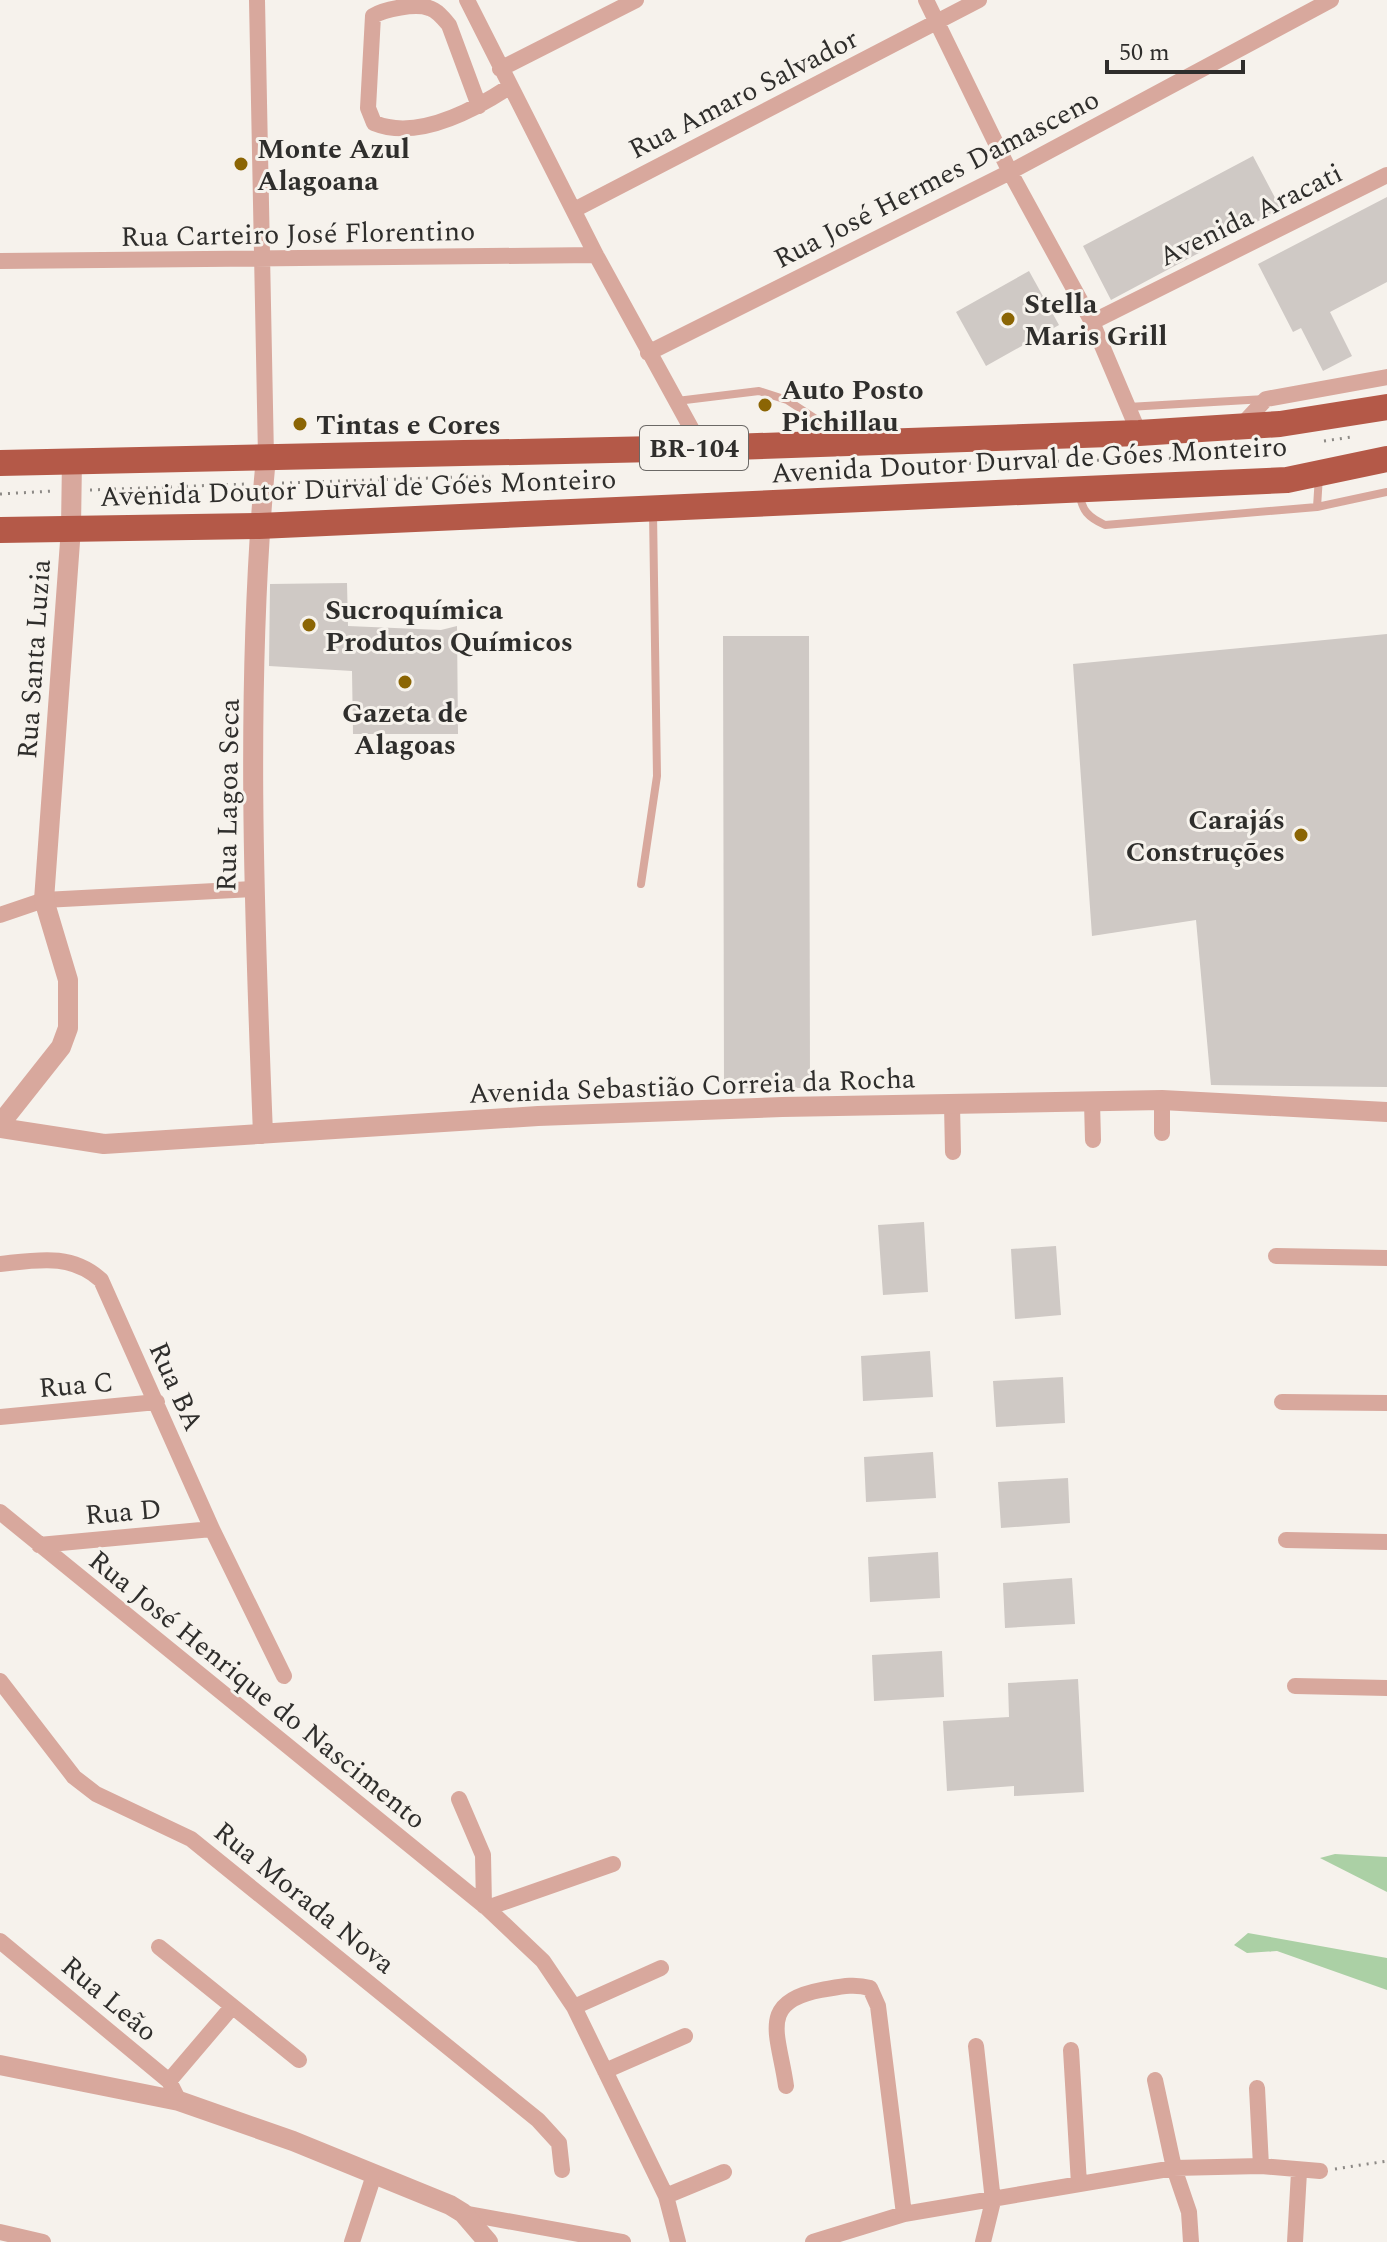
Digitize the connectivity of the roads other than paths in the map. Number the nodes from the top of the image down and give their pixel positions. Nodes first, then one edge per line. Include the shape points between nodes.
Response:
1 (257, 0) edge
2 (467, 0) edge
3 (636, 0) edge
4 (926, 0) edge
5 (979, 0) edge
6 (1331, 0) edge
7 (938, 20) junction
8 (500, 69) junction
9 (509, 87) junction
10 (479, 106) junction
11 (1010, 172) junction
12 (1387, 175) edge
13 (574, 210) junction
14 (596, 255) junction
15 (0, 261) edge
16 (263, 261) junction
17 (1092, 322) junction
18 (648, 353) junction
19 (1387, 377) edge
20 (1266, 399) junction
21 (675, 401) junction
22 (1128, 407) junction
23 (1387, 407) edge
24 (1240, 427) junction
25 (1139, 433) junction
26 (853, 443) junction
27 (702, 448) junction
28 (266, 457) junction
29 (72, 459) junction
30 (1387, 459) edge
31 (0, 463) edge
32 (1319, 476) junction
33 (1079, 491) junction
34 (1387, 492) edge
35 (1317, 507) junction
36 (653, 508) junction
37 (259, 526) junction
38 (71, 528) junction
39 (0, 530) edge
40 (641, 884) dead end
41 (253, 889) junction
42 (44, 900) junction
43 (0, 915) edge
44 (1162, 1100) junction
45 (1092, 1102) junction
46 (952, 1105) junction
47 (1387, 1112) edge
48 (0, 1126) edge
49 (1162, 1133) dead end
50 (263, 1134) junction
51 (1093, 1140) dead end
52 (953, 1152) dead end
53 (1276, 1256) dead end
54 (1387, 1258) edge
55 (0, 1264) edge
56 (157, 1402) junction
57 (1282, 1402) dead end
58 (1387, 1403) edge
59 (0, 1417) edge
60 (0, 1512) edge
61 (212, 1529) junction
62 (1286, 1540) dead end
63 (1387, 1542) edge
64 (39, 1545) junction
65 (284, 1676) dead end
66 (0, 1681) edge
67 (1295, 1686) dead end
68 (1387, 1688) edge
69 (459, 1799) dead end
70 (613, 1864) dead end
71 (486, 1907) junction
72 (0, 1941) edge
73 (159, 1947) dead end
74 (661, 1968) dead end
75 (232, 2007) junction
76 (574, 2007) junction
77 (685, 2036) dead end
78 (976, 2046) dead end
79 (1071, 2050) dead end
80 (299, 2060) dead end
81 (0, 2065) edge
82 (605, 2071) junction
83 (1155, 2080) dead end
84 (169, 2081) junction
85 (786, 2086) dead end
86 (1257, 2088) dead end
87 (179, 2101) junction
88 (1261, 2166) junction
89 (1174, 2168) junction
90 (562, 2170) dead end
91 (1320, 2171) road end
92 (724, 2172) dead end
93 (1299, 2172) junction
94 (374, 2175) junction
95 (1079, 2184) junction
96 (666, 2196) junction
97 (993, 2201) junction
98 (463, 2213) junction
99 (904, 2214) junction
100 (0, 2232) edge
101 (43, 2242) edge
102 (352, 2242) edge
103 (488, 2242) edge
104 (623, 2242) edge
105 (678, 2242) edge
106 (813, 2242) edge
107 (983, 2242) edge
108 (1191, 2242) edge
109 (1295, 2242) edge

1 - 16 street
2 - 8 street
3 - 8 street
4 - 7 street
5 - 7 street, Rua Amaro Salvador
6 - 11 street, Rua José Hermes Damasceno
7 - 11 street
7 - 13 street, Rua Amaro Salvador
8 - 9 street
9 - 10 street
9 - 13 street
10 - 10 street via 431,125 374,123 368,108 373,16 428,7 441,16
11 - 17 street
11 - 18 street, Rua José Hermes Damasceno
12 - 17 street, Avenida Aracati
13 - 14 street
14 - 16 street, Rua Carteiro José Florentino
14 - 18 street
15 - 16 street, Rua Carteiro José Florentino
16 - 28 street
17 - 22 street
18 - 21 street
19 - 20 street
20 - 22 lane
20 - 24 street
21 - 26 lane via 759,391 787,400
21 - 27 street
22 - 25 street
23 - 24 highway, Avenida Doutor Durval de Góes Monteiro / BR-104 via 1358,415
24 - 25 highway, Avenida Doutor Durval de Góes Monteiro / BR-104
25 - 26 highway, Avenida Doutor Durval de Góes Monteiro / BR-104
26 - 27 highway, Avenida Doutor Durval de Góes Monteiro / BR-104
27 - 28 highway, Avenida Doutor Durval de Góes Monteiro / BR-104
28 - 29 highway, Avenida Doutor Durval de Góes Monteiro / BR-104
28 - 37 street, Rua Lagoa Seca
29 - 31 highway, Avenida Doutor Durval de Góes Monteiro / BR-104
29 - 38 street, Rua Santa Luzia
30 - 32 highway, Avenida Doutor Durval de Góes Monteiro / BR-104
32 - 33 highway, Avenida Doutor Durval de Góes Monteiro / BR-104
32 - 35 lane
33 - 35 lane via 1089,518 1105,525
33 - 36 highway, Avenida Doutor Durval de Góes Monteiro / BR-104
34 - 35 lane
36 - 37 highway, Avenida Doutor Durval de Góes Monteiro / BR-104
36 - 40 lane via 657,776
37 - 38 highway, Avenida Doutor Durval de Góes Monteiro / BR-104
37 - 41 street, Rua Lagoa Seca
38 - 39 highway, Avenida Doutor Durval de Góes Monteiro / BR-104
38 - 42 street, Rua Santa Luzia
41 - 42 street
41 - 50 street, Rua Lagoa Seca
42 - 43 street
42 - 48 street, Rua Santa Luzia via 68,980 68,1028 61,1047
44 - 45 street, Avenida Sebastião Correia da Rocha
44 - 47 street, Avenida Sebastião Correia da Rocha
44 - 49 street
45 - 46 street, Avenida Sebastião Correia da Rocha
45 - 51 street
46 - 50 street, Avenida Sebastião Correia da Rocha via 538,1116
46 - 52 street
48 - 50 street, Avenida Sebastião Correia da Rocha via 104,1144
53 - 54 street
55 - 56 street, Rua BA via 68,1260 101,1280
56 - 59 street, Rua C
56 - 61 street, Rua BA
57 - 58 street
60 - 64 street, Rua José Henrique do Nascimento
61 - 64 street, Rua D
61 - 65 street, Rua BA
62 - 63 street
64 - 71 street, Rua José Henrique do Nascimento
66 - 90 street, Rua Morada Nova via 74,1777 96,1794 191,1839 538,2120 559,2143
67 - 68 street
69 - 71 street, Rua José Henrique do Nascimento via 483,1855
70 - 71 street
71 - 76 street, Rua José Henrique do Nascimento via 543,1961
72 - 84 street, Rua Leão
73 - 75 street
74 - 76 street
75 - 80 street
75 - 84 street
76 - 82 street, Rua José Henrique do Nascimento
77 - 82 street
78 - 97 street
79 - 95 street
81 - 87 street
82 - 96 street, Rua José Henrique do Nascimento
83 - 89 street
84 - 87 street, Rua Leão
85 - 99 street via 777,2020 784,2003 794,1995 856,1984 870,1988 878,2006
86 - 88 street
87 - 94 street
88 - 89 street
88 - 93 street
89 - 95 street
89 - 108 street via 1189,2212
91 - 93 street
92 - 96 street
93 - 109 street
94 - 98 street
94 - 102 street
95 - 97 street
96 - 105 street, Rua José Henrique do Nascimento
97 - 99 street
97 - 107 street
98 - 103 street
98 - 104 street
99 - 106 street
100 - 101 street

